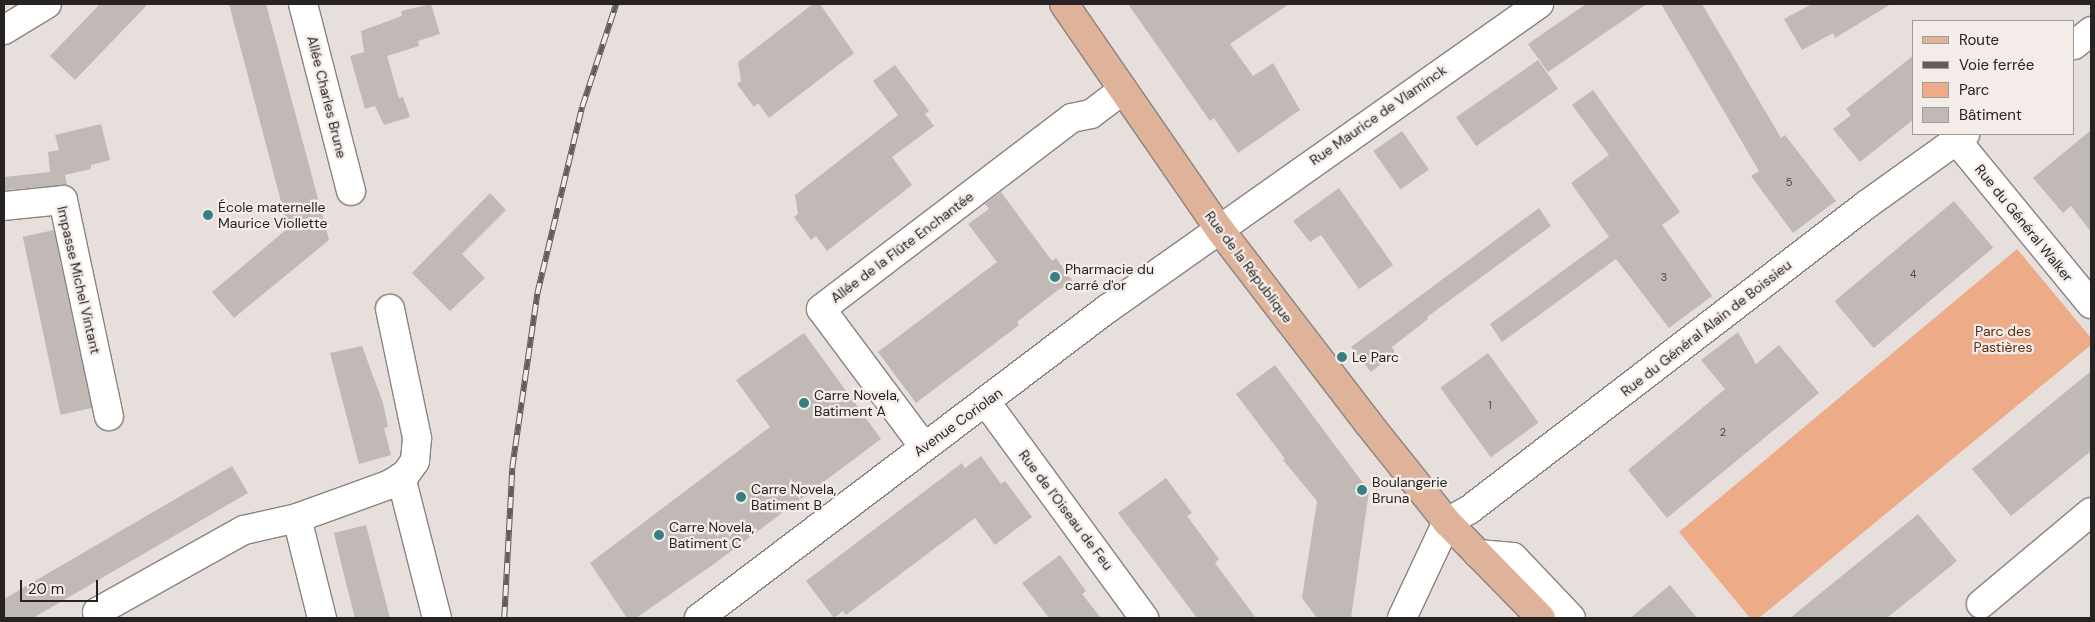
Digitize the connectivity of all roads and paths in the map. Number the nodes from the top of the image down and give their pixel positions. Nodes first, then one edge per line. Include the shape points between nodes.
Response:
1 (47, 4) edge
2 (303, 4) edge
3 (1064, 4) edge
4 (1539, 4) edge
5 (4, 30) edge
6 (2091, 31) edge
7 (2075, 44) edge
8 (1123, 90) junction
9 (1961, 137) edge
10 (351, 191) dead end
11 (4, 206) edge
12 (1220, 230) junction
13 (2086, 288) edge
14 (390, 309) dead end
15 (986, 402) junction
16 (109, 416) dead end
17 (924, 447) junction
18 (401, 477) junction
19 (2091, 512) edge
20 (297, 518) junction
21 (1447, 522) junction
22 (1478, 554) junction
23 (1981, 604) dead end
24 (95, 616) edge
25 (322, 618) edge
26 (437, 618) edge
27 (699, 618) edge
28 (1144, 618) edge
29 (1402, 618) edge
30 (1541, 618) edge
31 (1571, 618) edge

1 - 5 street
2 - 10 street, Allée Charles Brune
3 - 8 main road, Rue de la République
4 - 12 street, Rue Maurice de Vlaminck via 1244,209
6 - 7 street
8 - 12 main road, Rue de la République
8 - 17 street, Allée de la Flûte Enchantée via 1091,114 1072,118 821,309
9 - 13 street, Rue du Général Walker
9 - 21 street, Rue du Général Alain de Boissieu via 1866,205 1470,510
11 - 16 street, Impasse Michel Vintant via 63,200
12 - 15 street, Avenue Coriolan via 1106,310
12 - 21 main road, Rue de la République
14 - 18 street via 417,438 415,461
15 - 17 street, Avenue Coriolan
15 - 28 street, Rue de l'Oiseau de Feu
17 - 27 street, Avenue Coriolan
18 - 20 street via 388,485
18 - 26 street
19 - 23 street
20 - 24 street via 244,530
20 - 25 street
21 - 22 main road, Rue de la République
21 - 29 street
22 - 30 main road, Rue de la République
22 - 31 street via 1513,557

